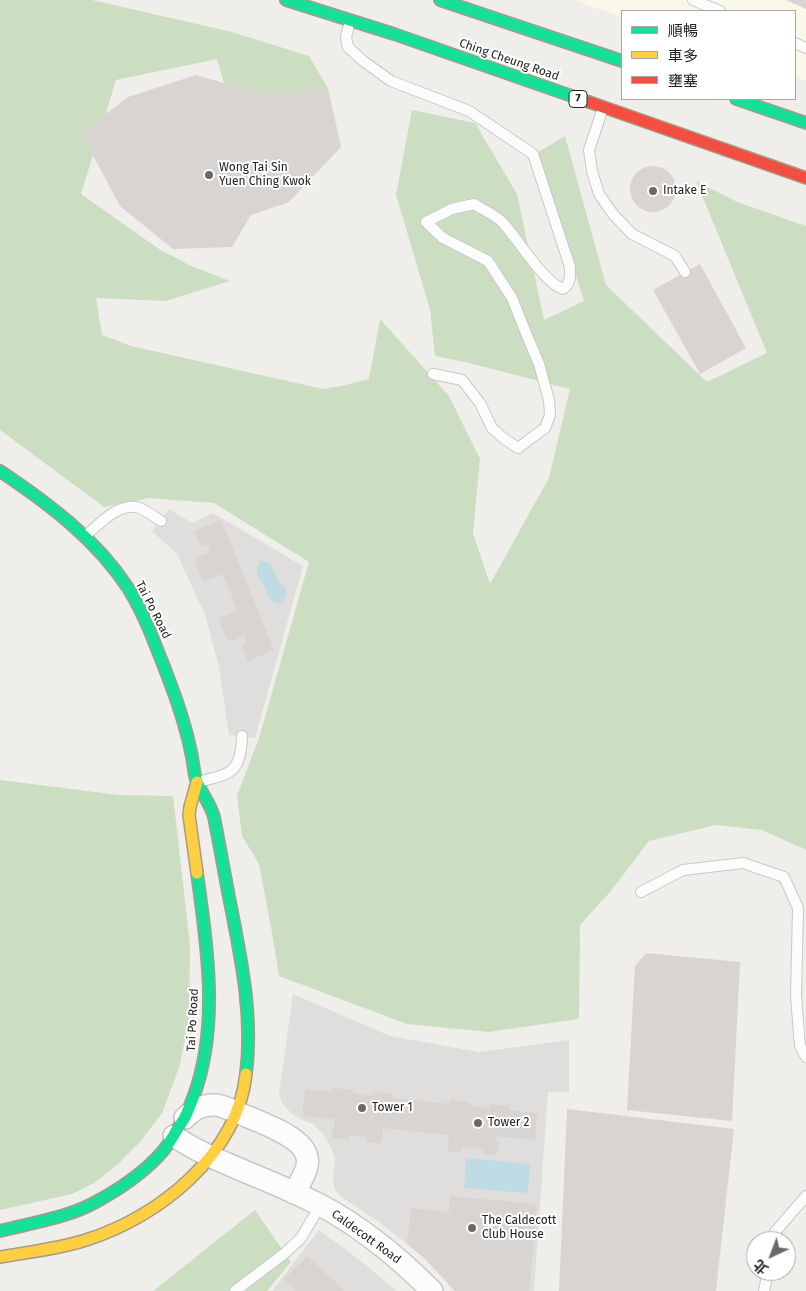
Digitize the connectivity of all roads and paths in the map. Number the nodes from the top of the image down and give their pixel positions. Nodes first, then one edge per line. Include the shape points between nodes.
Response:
1 (286, 0) edge
2 (440, 0) edge
3 (694, 0) edge
4 (718, 10) edge
5 (350, 20) junction
6 (621, 61) edge
7 (739, 100) edge
8 (603, 107) junction
9 (806, 124) edge
10 (806, 178) edge
11 (685, 272) dead end
12 (433, 374) dead end
13 (0, 471) edge
14 (161, 521) dead end
15 (84, 537) junction
16 (242, 736) dead end
17 (197, 782) junction
18 (641, 892) dead end
19 (806, 1057) edge
20 (237, 1112) junction
21 (185, 1118) junction
22 (174, 1136) junction
23 (210, 1156) junction
24 (294, 1193) junction
25 (806, 1196) edge
26 (320, 1206) junction
27 (0, 1231) edge
28 (776, 1231) edge
29 (0, 1257) edge
30 (235, 1291) edge
31 (432, 1291) edge

1 - 5 main road, Ching Cheung Road / 7
2 - 6 main road
3 - 4 lane
5 - 8 main road, Ching Cheung Road / 7
5 - 12 lane via 346,37 348,47 363,60 391,80 469,111 533,154 570,267 567,286 563,290 556,287 502,221 474,204 452,209 426,222 443,238 488,261 512,298 539,364 549,400 550,415 545,428 518,448 492,428 480,403 462,380
7 - 9 main road
8 - 10 main road, Ching Cheung Road / 7
8 - 11 lane via 589,150 599,194 632,234 675,256
13 - 15 main road, Tai Po Road via 34,494
14 - 15 lane via 136,507 119,509
15 - 17 main road, Tai Po Road via 127,587 143,617 178,703
16 - 17 lane via 242,751 237,765 223,776
17 - 20 main road, Tai Po Road via 213,812 246,991 249,1054
17 - 21 main road, Tai Po Road via 189,814 206,940 208,1032 200,1077
18 - 19 lane via 683,870 743,863 784,877 798,908 796,996 800,1046
20 - 21 street via 218,1105 206,1105
20 - 23 main road, Tai Po Road
20 - 24 street via 288,1135 301,1145 308,1158
21 - 22 main road, Tai Po Road
22 - 23 street, Caldecott Road
22 - 27 main road, Tai Po Road via 148,1166 114,1192 63,1214
23 - 24 street, Caldecott Road
23 - 29 main road, Tai Po Road via 173,1195 117,1229 83,1240
24 - 26 street, Caldecott Road
25 - 28 lane
26 - 30 lane via 301,1238
26 - 31 street, Caldecott Road via 384,1247

